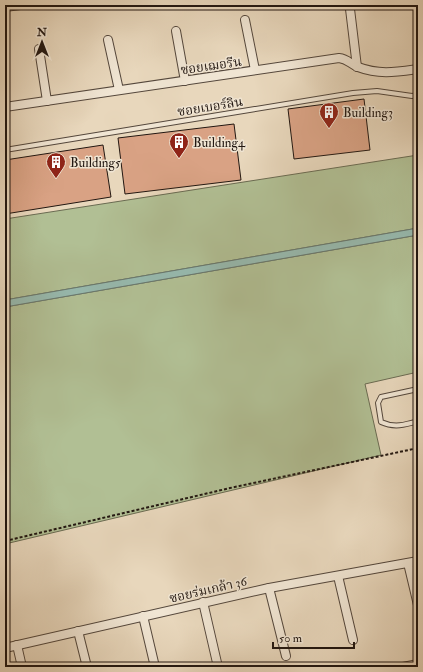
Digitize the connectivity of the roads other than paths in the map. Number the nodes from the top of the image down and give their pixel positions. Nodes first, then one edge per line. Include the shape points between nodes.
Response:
1 (20, 5) edge
2 (5, 7) edge
3 (350, 9) dead end
4 (246, 20) dead end
5 (176, 32) dead end
6 (108, 40) dead end
7 (39, 49) dead end
8 (357, 67) junction
9 (418, 69) edge
10 (255, 70) junction
11 (185, 81) junction
12 (119, 90) junction
13 (418, 96) edge
14 (47, 101) junction
15 (5, 107) edge
16 (5, 150) edge
17 (418, 388) edge
18 (418, 421) edge
19 (418, 561) edge
20 (408, 563) junction
21 (338, 576) junction
22 (269, 588) junction
23 (203, 602) junction
24 (418, 605) edge
25 (143, 616) junction
26 (78, 631) junction
27 (353, 640) dead end
28 (17, 645) junction
29 (5, 648) edge
30 (286, 656) dead end
31 (418, 664) edge
32 (22, 667) edge
33 (87, 667) edge
34 (155, 667) edge
35 (218, 667) edge
36 (403, 667) edge

1 - 2 street
3 - 8 street
4 - 10 street
5 - 11 street
6 - 12 street
7 - 14 street
8 - 9 street, ซอยเฌอรีน via 380,73
8 - 10 street, ซอยเฌอรีน via 346,59 338,58
10 - 11 street, ซอยเฌอรีน
11 - 12 street, ซอยเฌอรีน
12 - 14 street, ซอยเฌอรีน
13 - 16 lane, ซอยเบอร์ลิน via 377,91 353,93
14 - 15 street, ซอยเฌอรีน
17 - 18 lane via 381,397 378,403 382,422 389,426
19 - 20 street, ซอยร่มเกล้า 36
20 - 21 street, ซอยร่มเกล้า 36
20 - 24 street
21 - 22 street, ซอยร่มเกล้า 36
21 - 27 street
22 - 23 street, ซอยร่มเกล้า 36
22 - 30 street
23 - 25 street, ซอยร่มเกล้า 36
23 - 35 street
25 - 26 street, ซอยร่มเกล้า 36
25 - 34 street
26 - 28 street, ซอยร่มเกล้า 36
26 - 33 street
28 - 29 street, ซอยร่มเกล้า 36
28 - 32 street
31 - 36 street

